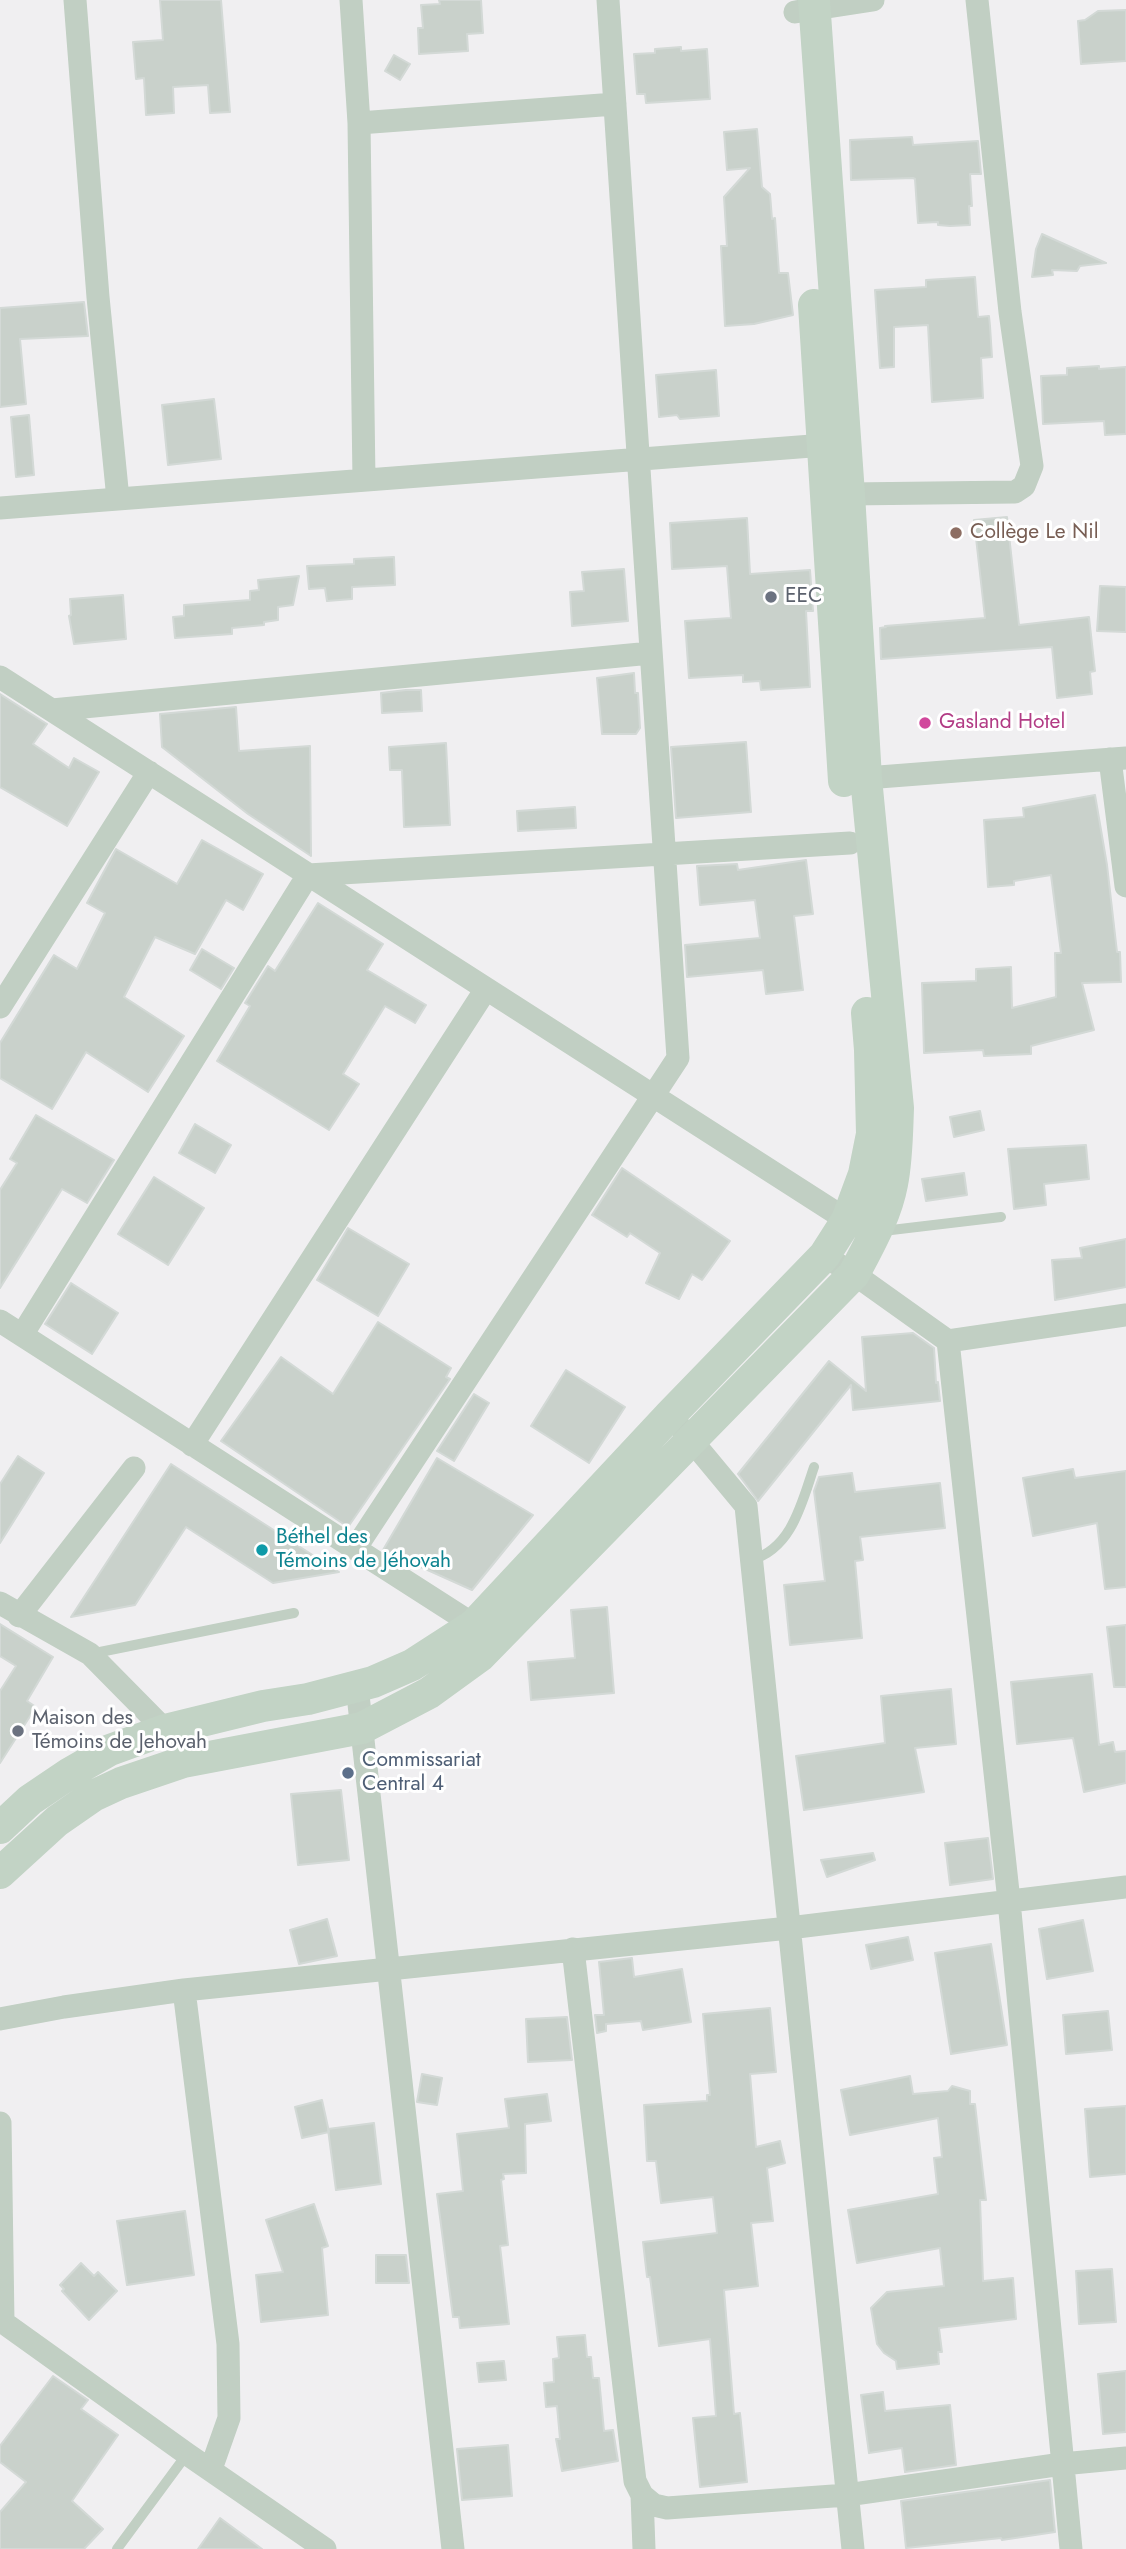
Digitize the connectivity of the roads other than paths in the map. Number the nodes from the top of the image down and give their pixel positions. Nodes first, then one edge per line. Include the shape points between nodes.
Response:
1 (75, 0) edge
2 (351, 0) edge
3 (608, 0) edge
4 (873, 0) edge
5 (977, 0) edge
6 (805, 5) edge
7 (615, 104) junction
8 (359, 124) junction
9 (834, 445) junction
10 (638, 460) junction
11 (364, 480) junction
12 (849, 494) junction
13 (118, 499) junction
14 (0, 508) edge
15 (651, 653) junction
16 (0, 677) edge
17 (52, 710) junction
18 (1118, 758) edge
19 (149, 772) junction
20 (866, 778) junction
21 (850, 842) junction
22 (665, 855) junction
23 (308, 875) junction
24 (1126, 886) edge
25 (486, 989) junction
26 (0, 1007) edge
27 (653, 1096) junction
28 (1001, 1217) dead end
29 (847, 1220) junction
30 (876, 1231) junction
31 (824, 1256) junction
32 (855, 1274) junction
33 (1126, 1315) edge
34 (0, 1321) edge
35 (22, 1335) junction
36 (948, 1341) junction
37 (670, 1415) junction
38 (691, 1441) junction
39 (192, 1445) junction
40 (814, 1467) dead end
41 (134, 1468) dead end
42 (355, 1549) junction
43 (751, 1560) junction
44 (0, 1603) edge
45 (294, 1613) dead end
46 (19, 1616) junction
47 (474, 1625) junction
48 (90, 1654) junction
49 (357, 1686) junction
50 (362, 1728) junction
51 (165, 1730) junction
52 (0, 1828) edge
53 (0, 1873) edge
54 (1126, 1887) edge
55 (1009, 1901) junction
56 (789, 1928) junction
57 (573, 1949) junction
58 (389, 1969) junction
59 (184, 1990) junction
60 (0, 2019) edge
61 (0, 2123) edge
62 (1, 2321) edge
63 (187, 2454) junction
64 (1126, 2458) edge
65 (1062, 2464) junction
66 (211, 2469) junction
67 (642, 2495) junction
68 (847, 2495) junction
69 (117, 2549) edge
70 (325, 2549) edge
71 (453, 2549) edge
72 (644, 2549) edge
73 (853, 2549) edge
74 (1071, 2549) edge

1 - 13 street
2 - 8 street
3 - 7 street
4 - 6 street
5 - 12 street via 1010,312 1032,466 1024,486 1015,492
6 - 9 main road
7 - 8 street
7 - 10 street
8 - 11 street
9 - 10 street
9 - 12 main road
9 - 21 main road
10 - 11 street
10 - 15 street
11 - 13 street
12 - 20 main road
13 - 14 street
15 - 17 street
15 - 22 street
16 - 17 street
17 - 19 street
18 - 20 street
18 - 24 street
19 - 23 street
19 - 26 street
20 - 30 main road via 898,1108 892,1185
21 - 22 street
21 - 29 main road via 870,1050 872,1134
22 - 23 street
22 - 27 street via 678,1058
23 - 25 street
23 - 35 street
25 - 27 street
25 - 39 street
27 - 29 street
27 - 42 street
28 - 30 lane
29 - 31 main road
30 - 32 main road
31 - 32 street
31 - 37 main road
32 - 36 street
32 - 38 main road
33 - 36 street
34 - 35 street
35 - 39 street
36 - 55 street
37 - 38 street
37 - 47 main road
38 - 43 street via 746,1507
38 - 50 main road via 480,1656 429,1693
39 - 42 street
40 - 43 lane via 784,1540 763,1557
41 - 46 street
42 - 47 street
43 - 56 street
44 - 46 street
45 - 48 lane
46 - 48 street
47 - 49 main road via 412,1665
48 - 51 street
49 - 50 street
49 - 51 main road
50 - 53 main road via 183,1762 121,1783 57,1821
50 - 58 street
51 - 52 main road via 110,1751 70,1773
54 - 55 street
55 - 56 street
55 - 65 street
56 - 57 street
56 - 68 street
57 - 58 street
57 - 67 street via 635,2480
58 - 59 street
58 - 71 street
59 - 60 street
59 - 66 street via 228,2344 229,2418
61 - 62 street
62 - 63 street
63 - 66 street
63 - 69 lane
64 - 65 street
65 - 68 street
65 - 74 street
66 - 70 street
67 - 68 street via 667,2508
67 - 72 street
68 - 73 street

